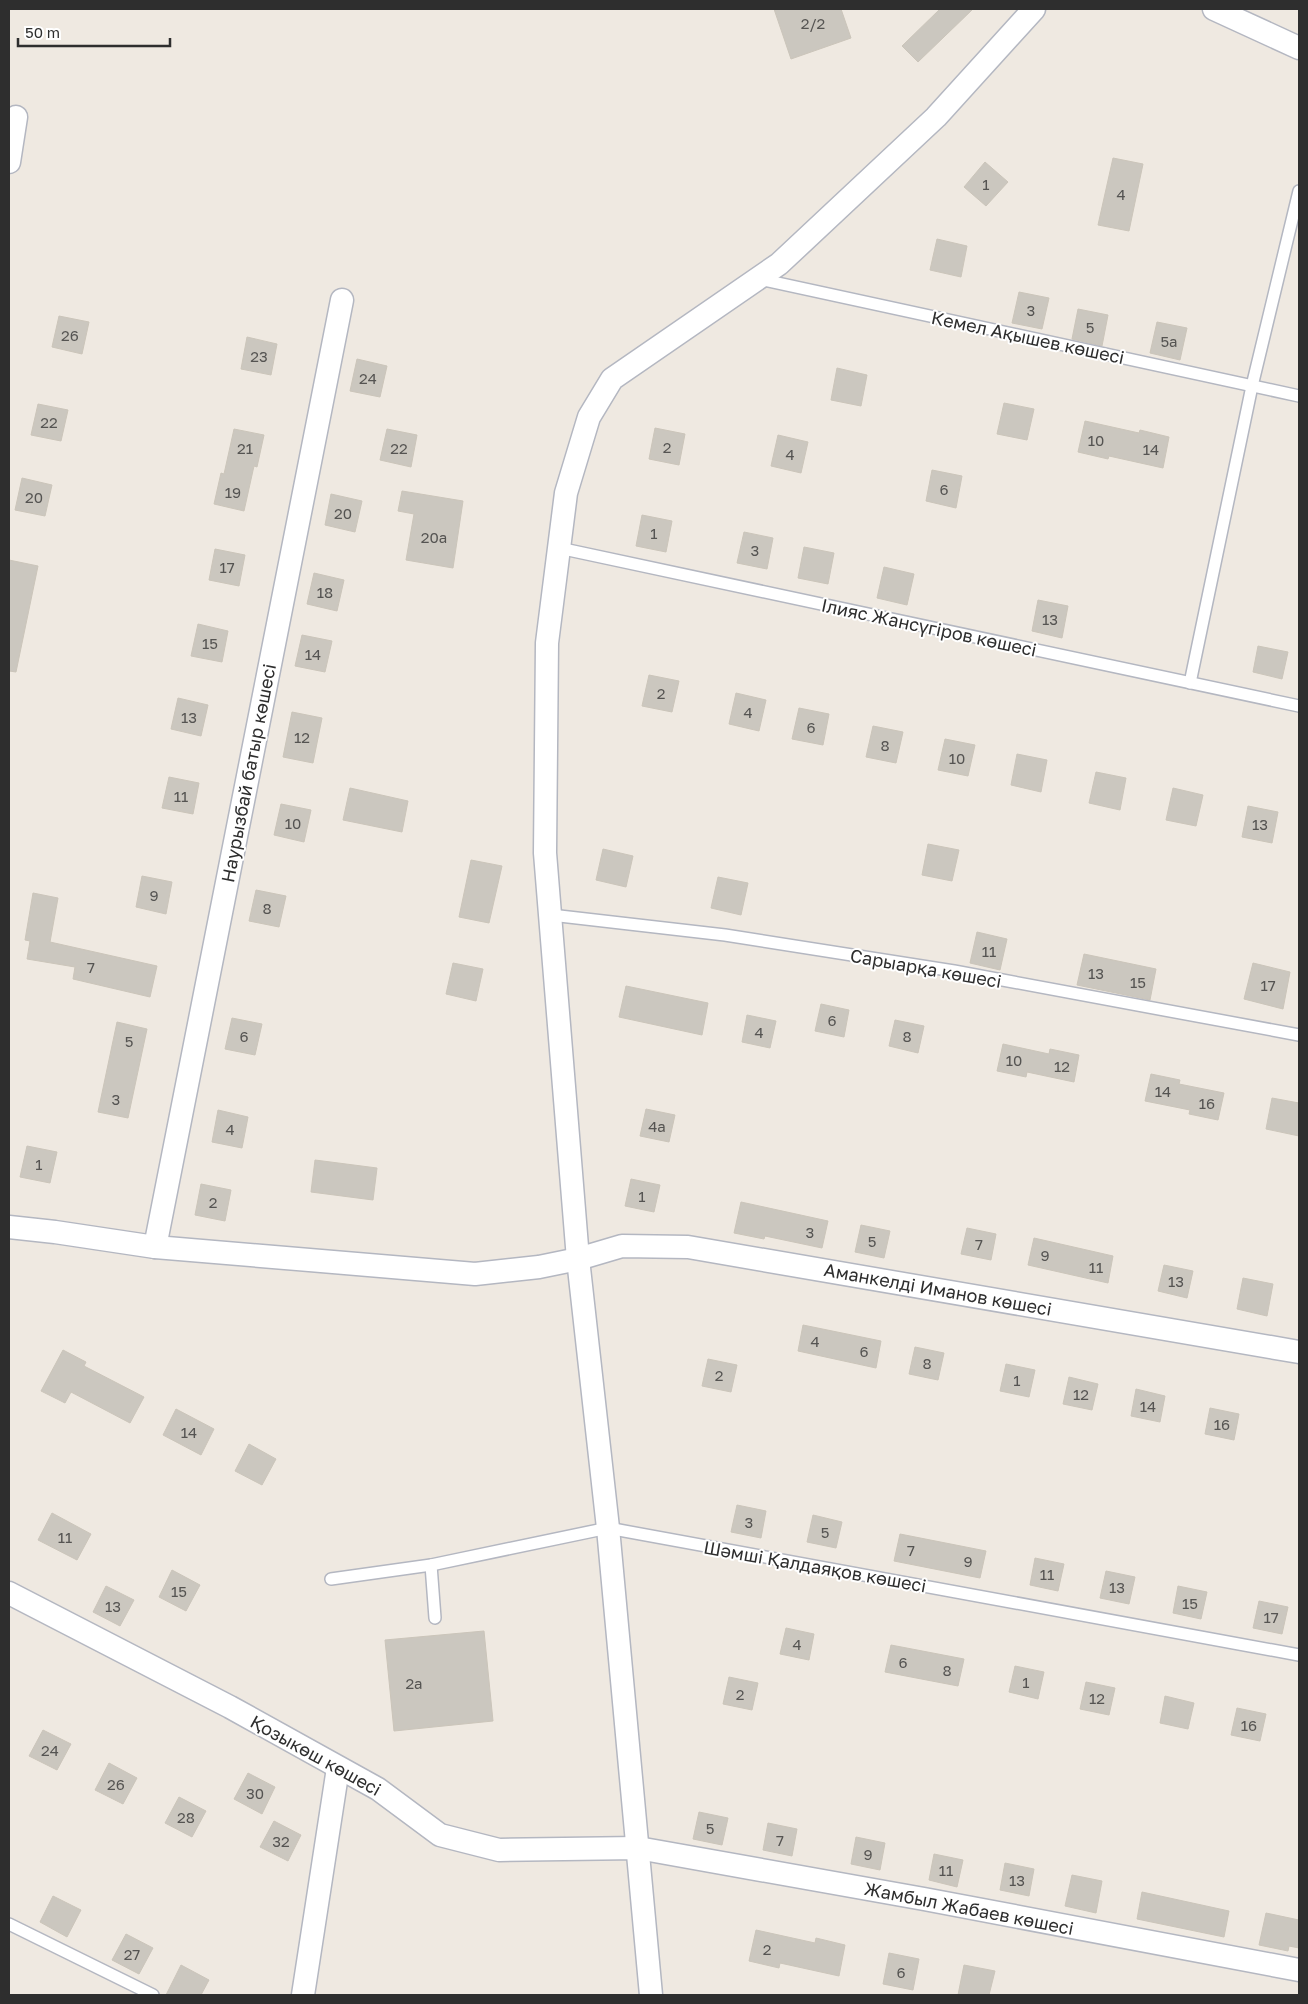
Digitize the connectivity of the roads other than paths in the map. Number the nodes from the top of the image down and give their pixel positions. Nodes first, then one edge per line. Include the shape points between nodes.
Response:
1 (1034, 9) edge
2 (1214, 9) edge
3 (1299, 48) edge
4 (16, 117) dead end
5 (9, 162) edge
6 (1299, 190) edge
7 (757, 278) junction
8 (342, 300) dead end
9 (1252, 386) junction
10 (1299, 396) edge
11 (559, 548) junction
12 (1190, 683) junction
13 (1299, 706) edge
14 (551, 915) junction
15 (1299, 1035) edge
16 (9, 1227) edge
17 (155, 1247) junction
18 (578, 1259) junction
19 (1299, 1352) edge
20 (608, 1528) junction
21 (431, 1565) junction
22 (331, 1579) dead end
23 (9, 1593) edge
24 (435, 1618) dead end
25 (1299, 1655) edge
26 (338, 1768) junction
27 (638, 1848) junction
28 (9, 1924) edge
29 (1299, 1970) edge
30 (153, 1995) edge
31 (303, 1995) edge
32 (651, 1995) edge

1 - 7 street via 936,117 779,264
2 - 3 street
4 - 5 street
6 - 9 lane
7 - 9 lane, Кемел Ақышев көшесі
7 - 11 street via 612,380 589,418 566,493
8 - 17 street, Наурызбай батыр көшесі
9 - 10 lane, Кемел Ақышев көшесі
9 - 12 lane
11 - 12 lane, Ілияс Жансүгіров көшесі
11 - 14 street via 547,643 545,853
12 - 13 lane, Ілияс Жансүгіров көшесі
14 - 15 lane, Сарыарқа көшесі via 725,935 906,964
14 - 18 street
16 - 17 street, Аманкелді Иманов көшесі
17 - 18 street, Аманкелді Иманов көшесі via 474,1274
18 - 19 street, Аманкелді Иманов көшесі via 622,1246 688,1247
18 - 20 street
20 - 21 lane, Шәмші Қалдаяқов көшесі
20 - 25 lane, Шәмші Қалдаяқов көшесі
20 - 27 street
21 - 22 lane, Шәмші Қалдаяқов көшесі
21 - 24 lane
23 - 26 street, Қозыкөш көшесі via 230,1707
26 - 27 street, Қозыкөш көшесі via 378,1788 440,1835 499,1850
26 - 31 street
27 - 29 street, Жамбыл Жабаев көшесі
27 - 32 street
28 - 30 lane

